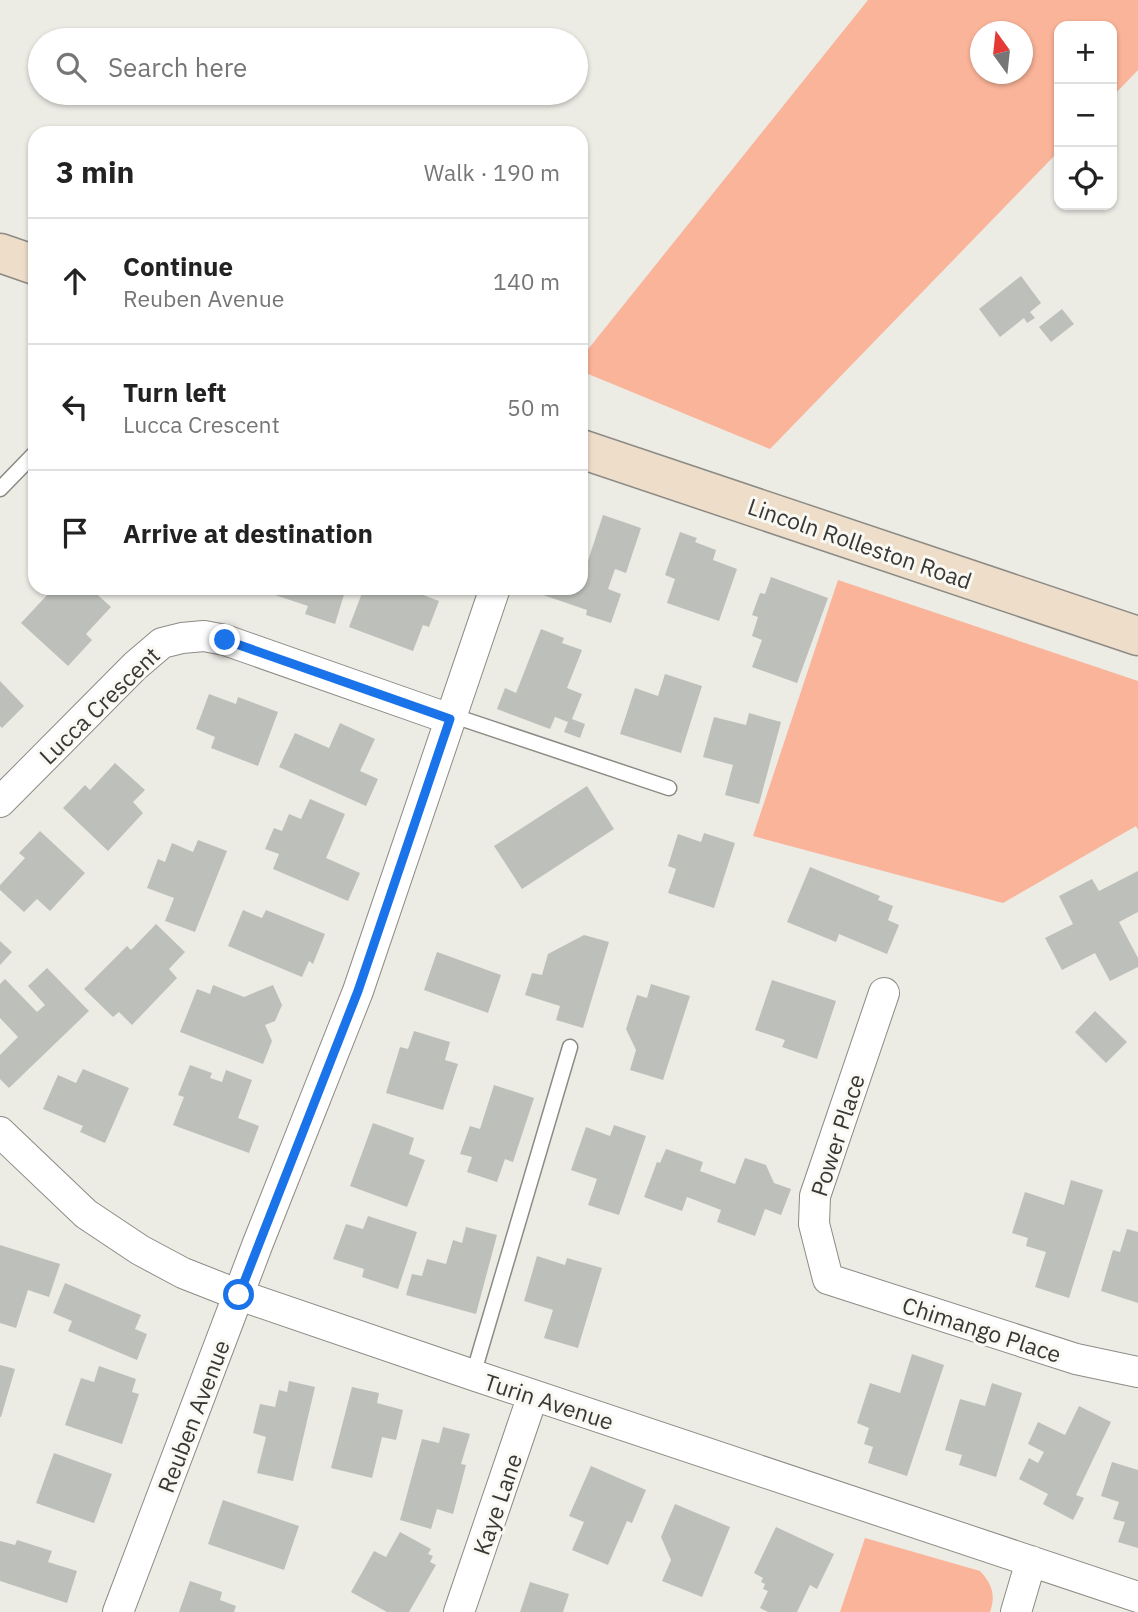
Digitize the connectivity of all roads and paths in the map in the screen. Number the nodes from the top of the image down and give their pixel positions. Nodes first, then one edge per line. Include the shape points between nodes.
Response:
1 (0, 253) edge
2 (28, 263) edge
3 (588, 451) edge
4 (28, 460) edge
5 (0, 489) edge
6 (493, 595) edge
7 (1138, 636) edge
8 (450, 717) junction
9 (669, 788) dead end
10 (0, 802) edge
11 (884, 993) dead end
12 (570, 1047) dead end
13 (0, 1132) edge
14 (828, 1279) joint
15 (239, 1295) junction
16 (1138, 1372) edge
17 (473, 1376) junction
18 (533, 1395) junction
19 (1031, 1561) junction
20 (1138, 1597) edge
21 (118, 1612) edge
22 (459, 1612) edge
23 (1016, 1612) edge

1 - 2 main road
3 - 7 main road, Lincoln Rolleston Road
4 - 5 lane
6 - 8 street, Reuben Avenue
8 - 9 lane
8 - 10 street, Lucca Crescent via 225,640 182,638 162,643 135,666
8 - 15 street, Reuben Avenue via 358,991
11 - 14 street, Power Place via 815,1196 814,1224
12 - 17 lane
13 - 15 street, Turin Avenue via 86,1214 114,1234 183,1273
14 - 16 street, Chimango Place via 1076,1359
15 - 17 street, Turin Avenue
15 - 21 street, Reuben Avenue
17 - 18 street, Turin Avenue
18 - 19 street, Turin Avenue
18 - 22 street, Kaye Lane
19 - 20 street, Turin Avenue
19 - 23 street

